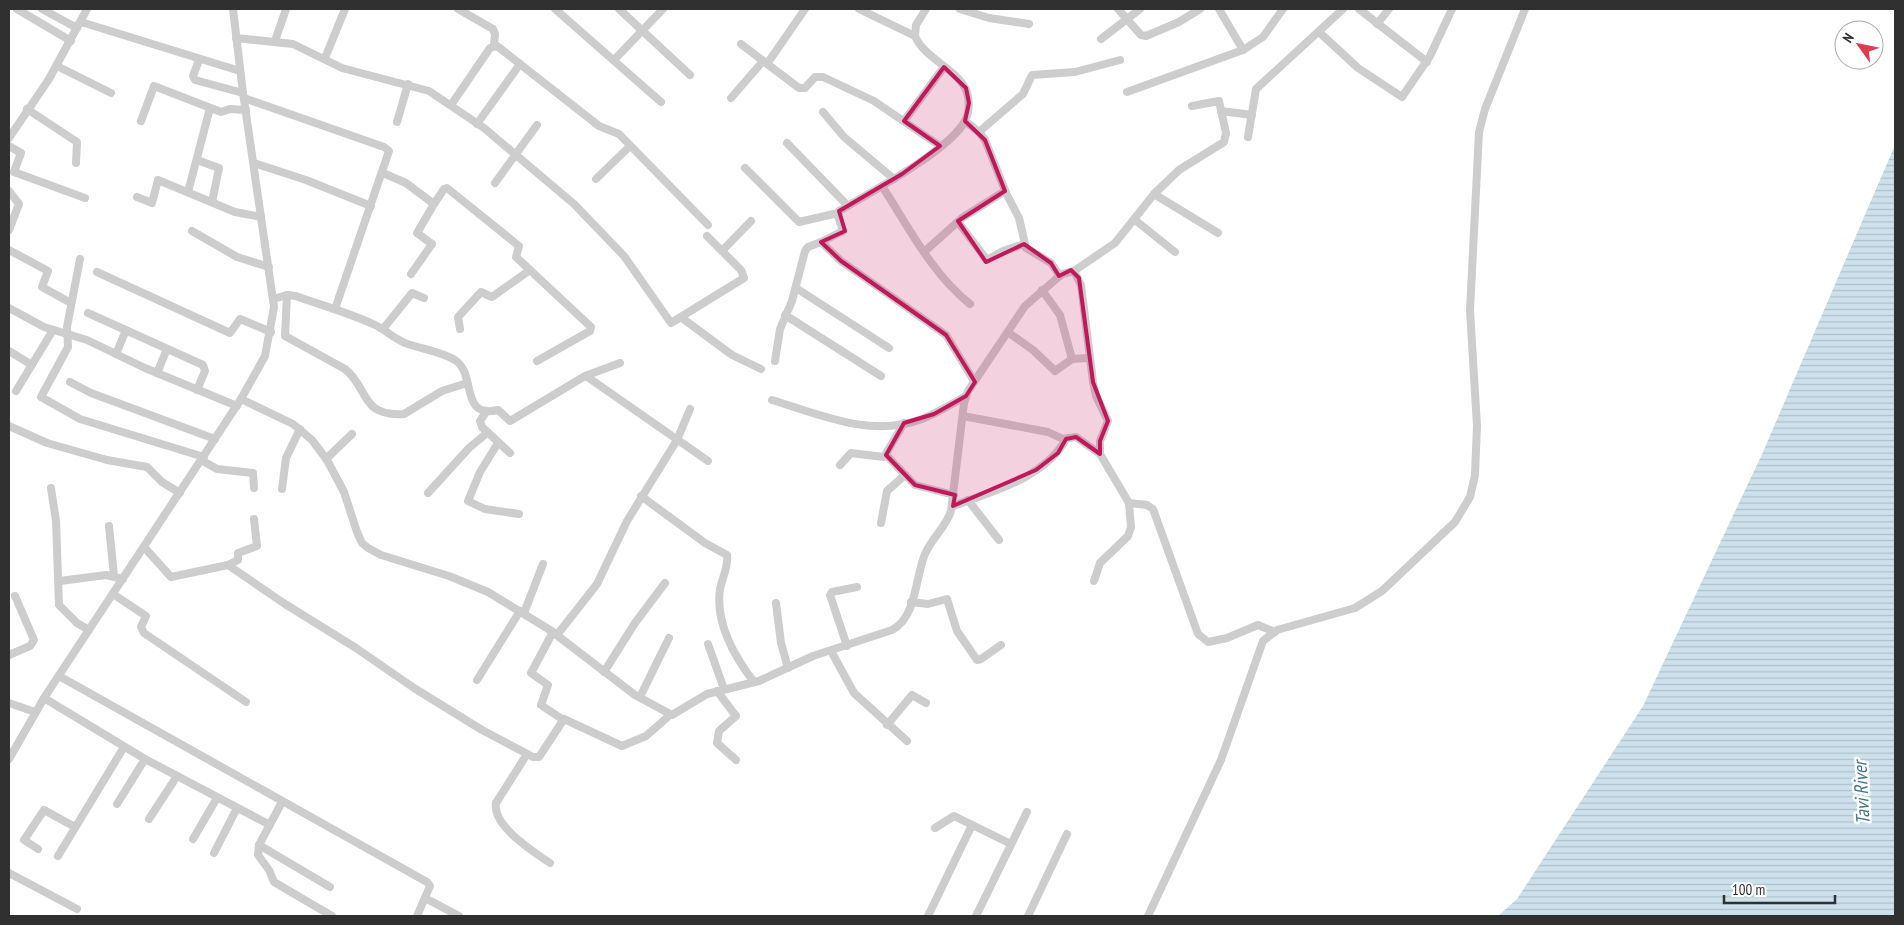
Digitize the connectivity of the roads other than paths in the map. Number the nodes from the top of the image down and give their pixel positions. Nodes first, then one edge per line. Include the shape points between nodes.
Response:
1 (17, 9) edge
2 (42, 9) edge
3 (87, 9) edge
4 (234, 9) edge
5 (286, 9) edge
6 (344, 9) edge
7 (458, 9) edge
8 (555, 9) edge
9 (620, 9) edge
10 (663, 9) edge
11 (805, 9) edge
12 (859, 9) edge
13 (926, 9) edge
14 (960, 9) edge
15 (1118, 9) edge
16 (1140, 9) edge
17 (1200, 9) edge
18 (1219, 9) edge
19 (1283, 9) edge
20 (1343, 9) edge
21 (1359, 9) edge
22 (1389, 9) edge
23 (1452, 9) edge
24 (1525, 9) edge
25 (1128, 20) junction
26 (1029, 24) dead end
27 (1377, 24) junction
28 (84, 25) junction
29 (643, 30) junction
30 (1319, 32) junction
31 (915, 36) junction
32 (241, 38) junction
33 (1101, 39) dead end
34 (70, 41) junction
35 (275, 42) junction
36 (741, 44) dead end
37 (494, 46) junction
38 (1243, 50) junction
39 (324, 58) junction
40 (199, 60) junction
41 (614, 60) junction
42 (1120, 60) dead end
43 (765, 62) junction
44 (1426, 62) junction
45 (520, 64) junction
46 (944, 67) junction
47 (62, 68) junction
48 (240, 71) junction
49 (690, 75) dead end
50 (408, 84) junction
51 (1127, 92) dead end
52 (111, 93) dead end
53 (247, 98) junction
54 (731, 98) dead end
55 (661, 102) dead end
56 (451, 105) junction
57 (1192, 106) dead end
58 (210, 108) junction
59 (27, 109) junction
60 (246, 110) junction
61 (1221, 111) junction
62 (822, 112) dead end
63 (1252, 115) junction
64 (141, 120) dead end
65 (904, 121) junction
66 (965, 121) junction
67 (397, 122) dead end
68 (478, 124) junction
69 (537, 125) dead end
70 (979, 132) junction
71 (1248, 137) dead end
72 (9, 138) edge
73 (787, 143) dead end
74 (9, 146) edge
75 (630, 146) junction
76 (940, 146) junction
77 (517, 155) junction
78 (196, 160) junction
79 (76, 163) dead end
80 (259, 165) junction
81 (745, 168) dead end
82 (383, 173) junction
83 (596, 179) dead end
84 (894, 180) junction
85 (495, 183) dead end
86 (882, 186) junction
87 (1005, 191) junction
88 (9, 192) edge
89 (188, 192) junction
90 (1154, 194) junction
91 (137, 197) dead end
92 (85, 198) dead end
93 (212, 202) junction
94 (434, 204) junction
95 (371, 206) junction
96 (848, 206) junction
97 (838, 213) junction
98 (262, 217) junction
99 (1135, 220) junction
100 (751, 221) dead end
101 (958, 222) junction
102 (708, 225) dead end
103 (9, 230) edge
104 (192, 231) dead end
105 (1218, 233) dead end
106 (707, 236) dead end
107 (821, 242) junction
108 (1024, 244) junction
109 (9, 250) edge
110 (722, 251) junction
111 (924, 252) junction
112 (1175, 252) dead end
113 (80, 259) dead end
114 (268, 267) junction
115 (530, 270) junction
116 (1074, 271) junction
117 (98, 272) dead end
118 (411, 274) dead end
119 (1060, 276) junction
120 (796, 288) junction
121 (1042, 290) junction
122 (280, 297) junction
123 (424, 298) dead end
124 (71, 303) junction
125 (970, 304) dead end
126 (9, 308) edge
127 (335, 310) junction
128 (88, 313) dead end
129 (785, 314) junction
130 (682, 318) junction
131 (460, 328) dead end
132 (53, 330) junction
133 (126, 330) junction
134 (383, 330) junction
135 (271, 332) junction
136 (1009, 333) junction
137 (68, 334) junction
138 (889, 348) dead end
139 (167, 349) junction
140 (9, 351) edge
141 (116, 354) junction
142 (1088, 358) junction
143 (1072, 359) junction
144 (537, 361) dead end
145 (775, 361) dead end
146 (620, 363) dead end
147 (32, 365) junction
148 (761, 369) dead end
149 (157, 373) junction
150 (586, 376) junction
151 (881, 376) dead end
152 (974, 381) junction
153 (70, 382) dead end
154 (467, 383) junction
155 (197, 390) junction
156 (16, 391) dead end
157 (966, 396) junction
158 (772, 400) dead end
159 (242, 402) junction
160 (690, 409) dead end
161 (486, 412) junction
162 (963, 416) junction
163 (904, 423) junction
164 (9, 426) edge
165 (300, 428) junction
166 (488, 433) junction
167 (352, 434) dead end
168 (215, 438) junction
169 (1066, 439) junction
170 (677, 440) junction
171 (498, 443) junction
172 (510, 453) dead end
173 (1100, 454) junction
174 (886, 455) junction
175 (326, 459) junction
176 (708, 460) dead end
177 (205, 461) junction
178 (840, 465) dead end
179 (904, 474) junction
180 (50, 488) dead end
181 (254, 488) dead end
182 (282, 489) dead end
183 (180, 493) junction
184 (428, 493) dead end
185 (954, 495) junction
186 (641, 496) junction
187 (968, 500) junction
188 (1129, 503) junction
189 (952, 506) junction
190 (519, 514) dead end
191 (254, 518) dead end
192 (881, 523) dead end
193 (109, 526) dead end
194 (999, 540) dead end
195 (147, 551) junction
196 (543, 564) dead end
197 (228, 565) junction
198 (114, 576) junction
199 (123, 579) junction
200 (60, 581) junction
201 (1094, 581) dead end
202 (665, 583) dead end
203 (857, 587) dead end
204 (15, 596) dead end
205 (117, 597) junction
206 (911, 602) junction
207 (776, 603) dead end
208 (522, 612) junction
209 (89, 630) junction
210 (1275, 632) junction
211 (555, 634) junction
212 (669, 638) dead end
213 (708, 644) dead end
214 (1001, 645) dead end
215 (847, 646) junction
216 (831, 651) junction
217 (9, 655) edge
218 (788, 668) junction
219 (604, 672) junction
220 (64, 679) junction
221 (477, 680) dead end
222 (754, 682) junction
223 (720, 690) junction
224 (640, 698) junction
225 (50, 701) junction
226 (246, 702) dead end
227 (9, 703) edge
228 (926, 704) dead end
229 (35, 712) junction
230 (670, 715) junction
231 (562, 719) junction
232 (887, 725) junction
233 (907, 741) dead end
234 (124, 747) junction
235 (527, 754) junction
236 (145, 758) junction
237 (9, 759) edge
238 (736, 760) dead end
239 (177, 776) junction
240 (218, 798) junction
241 (282, 802) junction
242 (117, 804) dead end
243 (237, 808) junction
244 (1027, 812) dead end
245 (149, 819) dead end
246 (270, 825) junction
247 (972, 825) junction
248 (75, 827) junction
249 (935, 828) dead end
250 (1067, 834) dead end
251 (193, 839) dead end
252 (1011, 844) junction
253 (259, 845) junction
254 (38, 849) dead end
255 (214, 853) dead end
256 (58, 856) dead end
257 (550, 863) dead end
258 (9, 873) edge
259 (330, 886) dead end
260 (425, 898) junction
261 (77, 909) dead end
262 (332, 916) edge
263 (417, 916) edge
264 (459, 916) edge
265 (928, 916) edge
266 (976, 916) edge
267 (1028, 916) edge
268 (1148, 916) edge

1 - 34 street
2 - 28 street
3 - 28 street
4 - 32 street
5 - 35 street
6 - 39 street
7 - 37 street via 493,29
8 - 41 street
9 - 29 street
10 - 29 street
11 - 43 street
12 - 31 street
13 - 31 street via 916,25
14 - 26 street via 988,18
15 - 25 street
16 - 25 street
17 - 25 street via 1146,36 1141,35
18 - 38 street
19 - 38 street via 1263,37
20 - 30 street
21 - 27 street
22 - 27 street
23 - 44 street
24 - 210 street via 1479,132 1470,310 1477,426 1476,475 1470,497 1455,522 1409,568 1368,602
25 - 33 street
27 - 44 street
28 - 34 street
28 - 40 street
29 - 41 street
29 - 49 street
30 - 44 street via 1358,68 1399,97 1404,96
30 - 63 street via 1256,89
31 - 46 street
32 - 35 street
32 - 48 street
34 - 47 street
35 - 39 street via 299,46
36 - 43 street
37 - 45 street
37 - 56 street
38 - 51 street
39 - 50 street via 348,70
40 - 48 street
40 - 53 street via 193,76 195,80
41 - 55 street
42 - 70 street via 1075,72 1032,75 1023,94
43 - 54 street
43 - 65 street via 799,88 805,88 815,77 822,77 866,96
45 - 68 street
45 - 75 street via 599,126 619,134
46 - 65 street
46 - 66 street via 966,88 969,103
47 - 52 street
47 - 59 street
48 - 53 street
50 - 56 street via 429,91
50 - 67 street
53 - 60 street
53 - 82 street via 384,147 389,151
56 - 68 street
57 - 61 street via 1218,100
58 - 60 street via 221,112
58 - 64 street via 154,86
58 - 78 street
59 - 72 street
59 - 79 street via 77,142
60 - 80 street
61 - 63 street
61 - 90 street via 1226,133 1224,142 1188,162
62 - 84 street via 844,137
63 - 71 street
65 - 76 street
66 - 70 street
66 - 76 street
68 - 77 street
69 - 77 street
70 - 87 street
73 - 96 street
74 - 92 street via 21,153 14,172
75 - 83 street
75 - 102 street
76 - 84 street
77 - 85 street
77 - 130 street via 574,204 619,249 669,322
78 - 89 street
78 - 93 street via 219,168
80 - 95 street
80 - 98 street
81 - 97 street via 798,222
82 - 94 street via 411,186
82 - 95 street
84 - 86 street
86 - 96 street
86 - 111 street
87 - 101 street
87 - 108 street via 1019,218
88 - 103 street via 19,204
89 - 91 street via 158,180 152,203
89 - 93 street
90 - 99 street
90 - 105 street
93 - 98 street via 243,214
94 - 115 street via 447,188 520,247 515,256
94 - 118 street via 417,233 432,244
95 - 127 street
96 - 97 street
97 - 107 street via 843,230
98 - 114 street
99 - 112 street
99 - 116 street via 1115,243
100 - 110 street
101 - 108 street via 987,260
101 - 111 street
104 - 114 street via 238,257
106 - 110 street
107 - 120 street via 805,251
107 - 152 street via 841,260 946,334
108 - 119 street via 1051,263
109 - 124 street via 48,271 42,287
110 - 130 street via 741,270 744,278
111 - 125 street via 951,287
113 - 124 street
114 - 122 street
115 - 131 street via 492,297 480,292 458,317
115 - 144 street via 592,329
116 - 119 street
116 - 142 street via 1081,285
117 - 135 street via 230,333 240,319
119 - 121 street
120 - 129 street
120 - 138 street
121 - 136 street via 1026,306
121 - 143 street via 1060,315
122 - 127 street
122 - 135 street
122 - 154 street via 285,336 345,369 375,409 404,414 442,391
123 - 134 street via 412,293
124 - 137 street
126 - 132 street
127 - 134 street
128 - 133 street
129 - 145 street
129 - 151 street
130 - 148 street via 732,355
132 - 137 street
132 - 147 street
133 - 139 street
133 - 141 street
134 - 154 street via 400,341 456,360 466,372
135 - 159 street via 265,356
136 - 143 street via 1055,371
136 - 152 street
137 - 141 street
137 - 177 street via 68,347 41,393 43,399 80,419
139 - 149 street
139 - 155 street via 205,366
140 - 147 street
141 - 149 street
142 - 143 street
142 - 173 street via 1096,396 1108,421 1099,445
146 - 150 street
147 - 156 street
149 - 155 street
150 - 161 street via 511,421 498,410
150 - 170 street
152 - 157 street
153 - 168 street via 91,393
154 - 161 street via 473,400 479,409
155 - 159 street
157 - 162 street
157 - 163 street via 934,414
158 - 163 street via 857,426
159 - 165 street
159 - 168 street
160 - 170 street
161 - 166 street via 480,422
162 - 169 street via 1048,432
162 - 185 street
163 - 174 street
164 - 183 street via 47,443 146,467
165 - 175 street
165 - 182 street via 286,458
166 - 171 street
166 - 184 street via 469,448
167 - 175 street
168 - 177 street
169 - 173 street via 1078,438
169 - 187 street via 1058,453 1036,470
170 - 176 street
170 - 186 street
171 - 172 street
171 - 190 street via 485,462 468,501 480,507
173 - 188 street
174 - 178 street via 851,453
174 - 179 street
175 - 208 street via 344,492 362,543 381,555 488,592
177 - 181 street via 221,470 254,473
177 - 183 street
179 - 185 street via 918,487
179 - 192 street via 887,491
180 - 200 street
183 - 195 street
185 - 189 street
186 - 211 street via 597,584
186 - 222 street via 728,555 720,592 720,615 738,658
187 - 189 street
187 - 194 street
188 - 201 street via 1131,523 1128,536 1100,563
188 - 210 street via 1153,509 1193,623 1202,639 1208,642 1220,640 1258,625
189 - 206 street via 949,518 925,554
191 - 197 street via 256,546 238,552 238,560
193 - 198 street
195 - 197 street via 171,576
195 - 199 street
196 - 208 street
197 - 235 street via 414,688
198 - 199 street
198 - 200 street
199 - 205 street
200 - 209 street via 60,607
202 - 219 street
203 - 215 street via 832,592 830,596
204 - 217 street via 34,640 30,646
205 - 209 street
205 - 226 street via 146,616 141,627 144,633
206 - 214 street via 928,604 947,599 957,631 977,660
206 - 215 street via 898,628
207 - 218 street
208 - 211 street
208 - 221 street
209 - 220 street
210 - 268 street via 1260,646 1221,760
211 - 219 street
211 - 231 street via 530,673 548,685 542,706
212 - 224 street
213 - 223 street
215 - 216 street
216 - 218 street
216 - 232 street via 854,693
218 - 222 street
219 - 224 street
220 - 225 street
220 - 241 street
222 - 223 street
223 - 230 street via 695,699
223 - 238 street via 736,716 719,731 717,743
224 - 230 street
225 - 229 street
225 - 234 street
227 - 229 street
228 - 232 street via 912,695
229 - 237 street
230 - 231 street via 646,736 622,746
231 - 235 street via 539,756
232 - 233 street
234 - 236 street
234 - 248 street
235 - 257 street via 496,809 519,841
236 - 239 street
236 - 242 street
239 - 240 street
239 - 245 street
240 - 243 street
240 - 251 street
241 - 246 street
241 - 260 street via 427,882 430,886
243 - 246 street
243 - 255 street
244 - 252 street
246 - 253 street
247 - 249 street via 952,816
247 - 252 street
247 - 265 street
248 - 254 street via 44,810 24,840
248 - 256 street
250 - 267 street
252 - 266 street
253 - 259 street
253 - 262 street via 258,855 270,870 274,882
258 - 261 street
260 - 263 street
260 - 264 street

